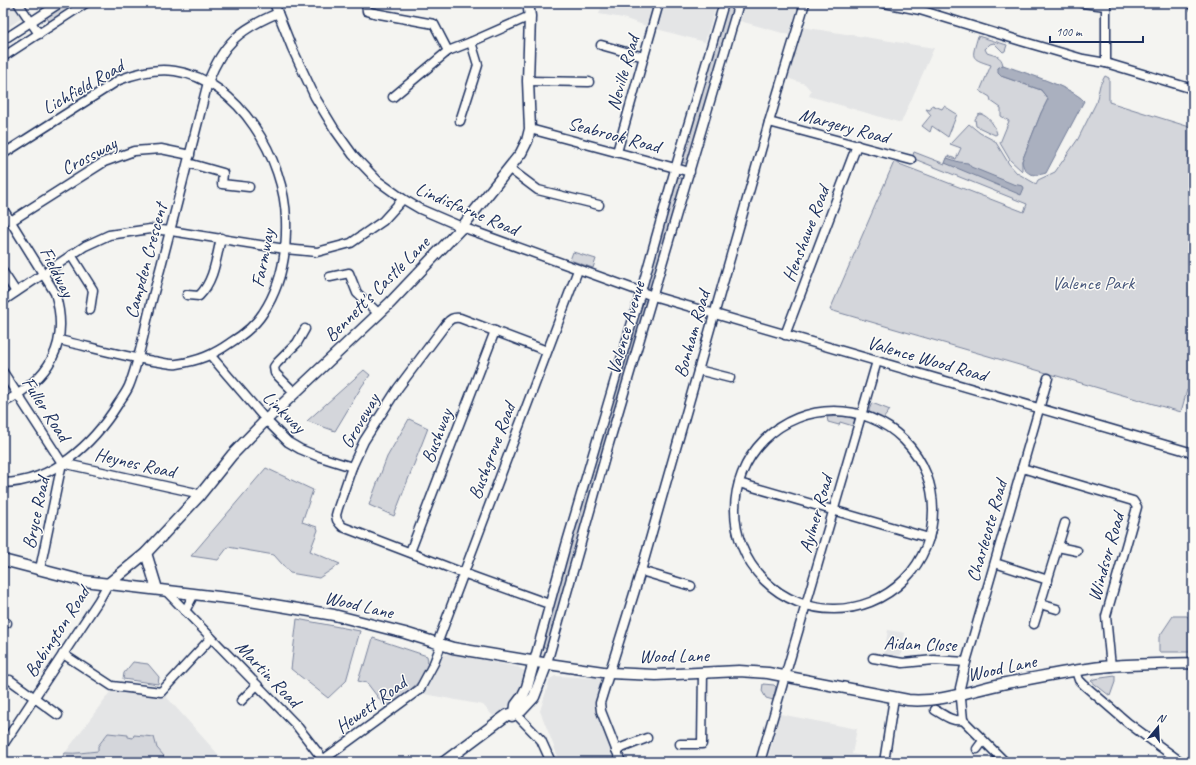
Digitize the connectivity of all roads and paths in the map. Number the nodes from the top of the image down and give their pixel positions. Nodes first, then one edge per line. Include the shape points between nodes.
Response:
1 (18, 3) edge
2 (60, 3) edge
3 (86, 3) edge
4 (274, 3) edge
5 (366, 3) edge
6 (528, 3) edge
7 (659, 3) edge
8 (724, 3) edge
9 (739, 3) edge
10 (805, 3) edge
11 (884, 3) edge
12 (1082, 3) edge
13 (1191, 3) edge
14 (1106, 4) edge
15 (1193, 6) edge
16 (922, 7) edge
17 (278, 12) junction
18 (530, 16) junction
19 (30, 22) junction
20 (39, 34) junction
21 (3, 40) edge
22 (471, 42) junction
23 (601, 45) dead end
24 (448, 51) junction
25 (3, 57) edge
26 (644, 57) junction
27 (1106, 63) junction
28 (528, 81) junction
29 (208, 82) junction
30 (589, 82) dead end
31 (1193, 89) edge
32 (393, 97) dead end
33 (460, 121) dead end
34 (769, 122) junction
35 (530, 129) junction
36 (857, 145) junction
37 (617, 152) junction
38 (3, 154) edge
39 (189, 159) junction
40 (911, 160) dead end
41 (676, 168) junction
42 (510, 169) junction
43 (690, 172) junction
44 (249, 187) dead end
45 (403, 200) junction
46 (599, 205) dead end
47 (3, 209) edge
48 (11, 221) junction
49 (462, 227) junction
50 (171, 231) junction
51 (221, 238) junction
52 (285, 249) junction
53 (71, 255) junction
54 (578, 270) junction
55 (3, 272) edge
56 (44, 274) junction
57 (330, 277) dead end
58 (641, 291) junction
59 (16, 292) junction
60 (187, 295) dead end
61 (653, 296) junction
62 (3, 301) edge
63 (90, 310) dead end
64 (379, 314) junction
65 (714, 314) junction
66 (305, 329) dead end
67 (495, 332) junction
68 (785, 334) junction
69 (59, 340) junction
70 (547, 351) junction
71 (211, 356) junction
72 (137, 358) junction
73 (877, 361) junction
74 (698, 370) junction
75 (3, 372) edge
76 (730, 378) dead end
77 (1048, 378) dead end
78 (295, 393) junction
79 (18, 395) junction
80 (3, 403) edge
81 (1039, 408) junction
82 (862, 415) junction
83 (266, 420) junction
84 (1193, 453) edge
85 (62, 463) junction
86 (352, 467) junction
87 (1022, 468) junction
88 (3, 483) edge
89 (739, 483) junction
90 (200, 495) junction
91 (834, 511) junction
92 (1065, 523) dead end
93 (929, 538) junction
94 (1058, 547) junction
95 (1076, 551) dead end
96 (410, 552) junction
97 (146, 553) junction
98 (3, 560) edge
99 (995, 562) junction
100 (40, 569) junction
101 (641, 571) junction
102 (463, 573) junction
103 (1048, 580) junction
104 (108, 584) junction
105 (691, 586) dead end
106 (162, 590) junction
107 (194, 594) junction
108 (549, 604) junction
109 (1040, 604) junction
110 (807, 605) junction
111 (1057, 609) dead end
112 (186, 611) junction
113 (1034, 624) dead end
114 (211, 638) junction
115 (439, 644) junction
116 (63, 654) junction
117 (873, 658) dead end
118 (534, 662) junction
119 (966, 662) junction
120 (547, 663) junction
121 (1193, 663) edge
122 (1111, 666) junction
123 (703, 672) junction
124 (1076, 672) junction
125 (610, 673) junction
126 (786, 677) junction
127 (10, 680) dead end
128 (257, 685) junction
129 (961, 694) junction
130 (34, 698) junction
131 (894, 698) junction
132 (241, 702) dead end
133 (935, 710) dead end
134 (515, 713) junction
135 (58, 715) dead end
136 (962, 720) junction
137 (647, 738) dead end
138 (983, 741) junction
139 (680, 744) dead end
140 (3, 745) edge
141 (616, 750) junction
142 (977, 750) dead end
143 (323, 761) edge
144 (444, 762) edge
145 (452, 762) edge
146 (551, 762) edge
147 (621, 762) edge
148 (760, 762) edge
149 (884, 762) edge
150 (1004, 762) edge
151 (1181, 762) edge

1 - 19 street
2 - 19 street
3 - 20 street
4 - 17 street, Lindisfarne Road
5 - 24 street via 367,11 434,24
6 - 18 main road, Bennett's Castle Lane
7 - 26 street, Neville Road
8 - 41 street, Valence Avenue
9 - 43 street, Valence Avenue
10 - 34 street, Bonham Road
11 - 16 street
12 - 14 street
13 - 15 street
14 - 27 street
16 - 27 street via 1028,43
17 - 29 street, Campden Crescent via 249,26 229,44 222,52
17 - 45 street, Lindisfarne Road via 292,48 334,130 378,181
18 - 22 street
18 - 28 main road, Bennett's Castle Lane
19 - 20 street
19 - 21 street
20 - 25 street
22 - 24 street
22 - 33 street via 478,65
23 - 26 street
24 - 32 street
26 - 37 street, Neville Road
27 - 31 street
28 - 30 street
28 - 35 main road, Bennett's Castle Lane
29 - 38 street, Lichfield Road via 175,71 161,70 135,74 114,83
29 - 39 street, Campden Crescent
29 - 52 street, Farmway via 240,107 269,154 283,193 286,220
34 - 36 street, Margery Road
34 - 65 street, Bonham Road
35 - 37 street, Seabrook Road
35 - 42 main road, Bennett's Castle Lane via 521,153
36 - 40 street, Margery Road
36 - 68 street, Henshawe Road
37 - 41 street, Seabrook Road
39 - 44 street, Crossway via 223,173 222,184
39 - 48 street, Crossway via 161,149 134,150 104,162
39 - 50 street, Campden Crescent
41 - 43 street, Seabrook Road
41 - 58 street, Valence Avenue
42 - 46 street via 538,190
42 - 49 main road, Bennett's Castle Lane
43 - 61 street, Valence Avenue
45 - 49 street, Lindisfarne Road
45 - 52 street via 383,222 351,243 317,252
47 - 48 street, Fieldway
48 - 56 street, Fieldway
49 - 54 street, Lindisfarne Road
49 - 64 main road, Bennett's Castle Lane
50 - 51 street
50 - 53 street via 150,229 109,235
50 - 72 street, Campden Crescent
51 - 52 street
51 - 60 street via 212,276 204,291 198,296
52 - 71 street, Farmway via 278,285 263,314 241,336
53 - 56 street
53 - 63 street via 93,290
54 - 58 street, Lindisfarne Road
54 - 70 street, Bushgrove Road
55 - 59 street
56 - 59 street
56 - 69 street, Fieldway via 55,293 58,305
57 - 64 street via 349,273 357,293
58 - 61 street, Lindisfarne Road
58 - 108 street, Valence Avenue
59 - 62 street
61 - 65 street, Valence Wood Road
61 - 120 street, Valence Avenue
64 - 78 main road, Bennett's Castle Lane
65 - 68 street, Valence Wood Road
65 - 74 street, Bonham Road
66 - 78 street via 297,343 274,367 275,373
67 - 70 street, Groveway
67 - 86 street, Groveway via 460,318 450,319 398,388 364,441
67 - 96 street, Bushway
68 - 73 street, Valence Wood Road
69 - 72 street, Farmway
69 - 79 street, Fieldway via 54,356 42,374
70 - 102 street, Bushgrove Road
71 - 72 street, Farmway via 176,364
71 - 83 street, Linkway
72 - 85 street, Campden Crescent via 129,387 109,418 89,443
73 - 81 street, Valence Wood Road
73 - 82 street, Aylmer Road
74 - 76 street
74 - 101 street, Bonham Road
75 - 79 street, Fuller Road
77 - 81 street, Charlecote Road
78 - 83 main road, Bennett's Castle Lane
79 - 80 street, Fieldway
79 - 85 street, Fuller Road
81 - 84 street, Valence Wood Road
81 - 87 street, Charlecote Road
82 - 89 street via 826,411 791,421 758,446 748,461
82 - 91 street, Aylmer Road
82 - 93 street via 894,431 911,448 921,463 933,502
83 - 86 street, Linkway via 288,442 300,449
83 - 90 main road, Bennett's Castle Lane via 232,455
85 - 88 street, Campden Crescent via 40,475
85 - 90 street, Heynes Road
85 - 100 street, Bryce Road
86 - 96 street, Groveway via 336,515 340,524
87 - 99 street, Charlecote Road
87 - 122 street, Windsor Road via 1133,501 1137,507 1106,616
89 - 91 street
89 - 110 street via 735,506 736,524 740,542 750,563 774,589
90 - 97 main road, Bennett's Castle Lane
91 - 93 street
91 - 110 street, Aylmer Road
92 - 94 street
93 - 110 street via 925,550 911,572 898,586 882,597 845,609
94 - 95 street
94 - 103 street
96 - 102 street, Groveway
97 - 104 main road, Bennett's Castle Lane
97 - 106 main road
98 - 100 main road, Wood Lane
99 - 103 street
99 - 119 street, Charlecote Road
100 - 104 main road, Wood Lane via 84,581
101 - 105 street
101 - 125 street, Bonham Road
102 - 108 street, Groveway
102 - 115 street, Bushgrove Road
103 - 109 street
104 - 106 main road, Wood Lane
104 - 116 street, Babington Road
106 - 107 main road, Wood Lane
106 - 112 street, Martin Road
107 - 112 street
107 - 115 main road, Wood Lane via 334,615
108 - 118 street, Valence Avenue
109 - 111 street
109 - 113 street
110 - 126 street, Aylmer Road
112 - 114 street, Martin Road
114 - 116 street via 161,692 112,686
114 - 128 street, Martin Road
115 - 118 main road, Wood Lane
115 - 143 street, Hewett Road via 434,663 420,689
116 - 130 street, Babington Road
117 - 119 street, Aidan Close via 903,663 934,660
118 - 120 main road, Wood Lane
118 - 134 main road via 527,687 516,705
119 - 129 street, Charlecote Road
120 - 125 main road, Wood Lane
120 - 134 main road via 534,696 521,711
121 - 122 main road, Wood Lane
122 - 124 main road, Wood Lane
123 - 125 main road, Wood Lane via 656,675
123 - 126 main road, Wood Lane via 740,671
123 - 139 street via 702,744
124 - 129 main road, Wood Lane
124 - 151 street via 1084,685 1128,723
125 - 141 street, Bonham Road via 600,703
126 - 131 main road, Wood Lane
126 - 148 street, Aylmer Road
127 - 130 street, Babington Road
128 - 132 street
128 - 143 street, Martin Road via 297,726
129 - 131 main road, Wood Lane via 922,701
129 - 136 street, Charlecote Road
130 - 135 street, Babington Road
130 - 140 street, Babington Road
131 - 149 street
133 - 136 street via 952,720
134 - 144 main road via 507,715
134 - 145 main road
134 - 146 street via 541,740
136 - 138 street
137 - 141 street
138 - 142 street
138 - 150 street
141 - 147 street, Bonham Road

